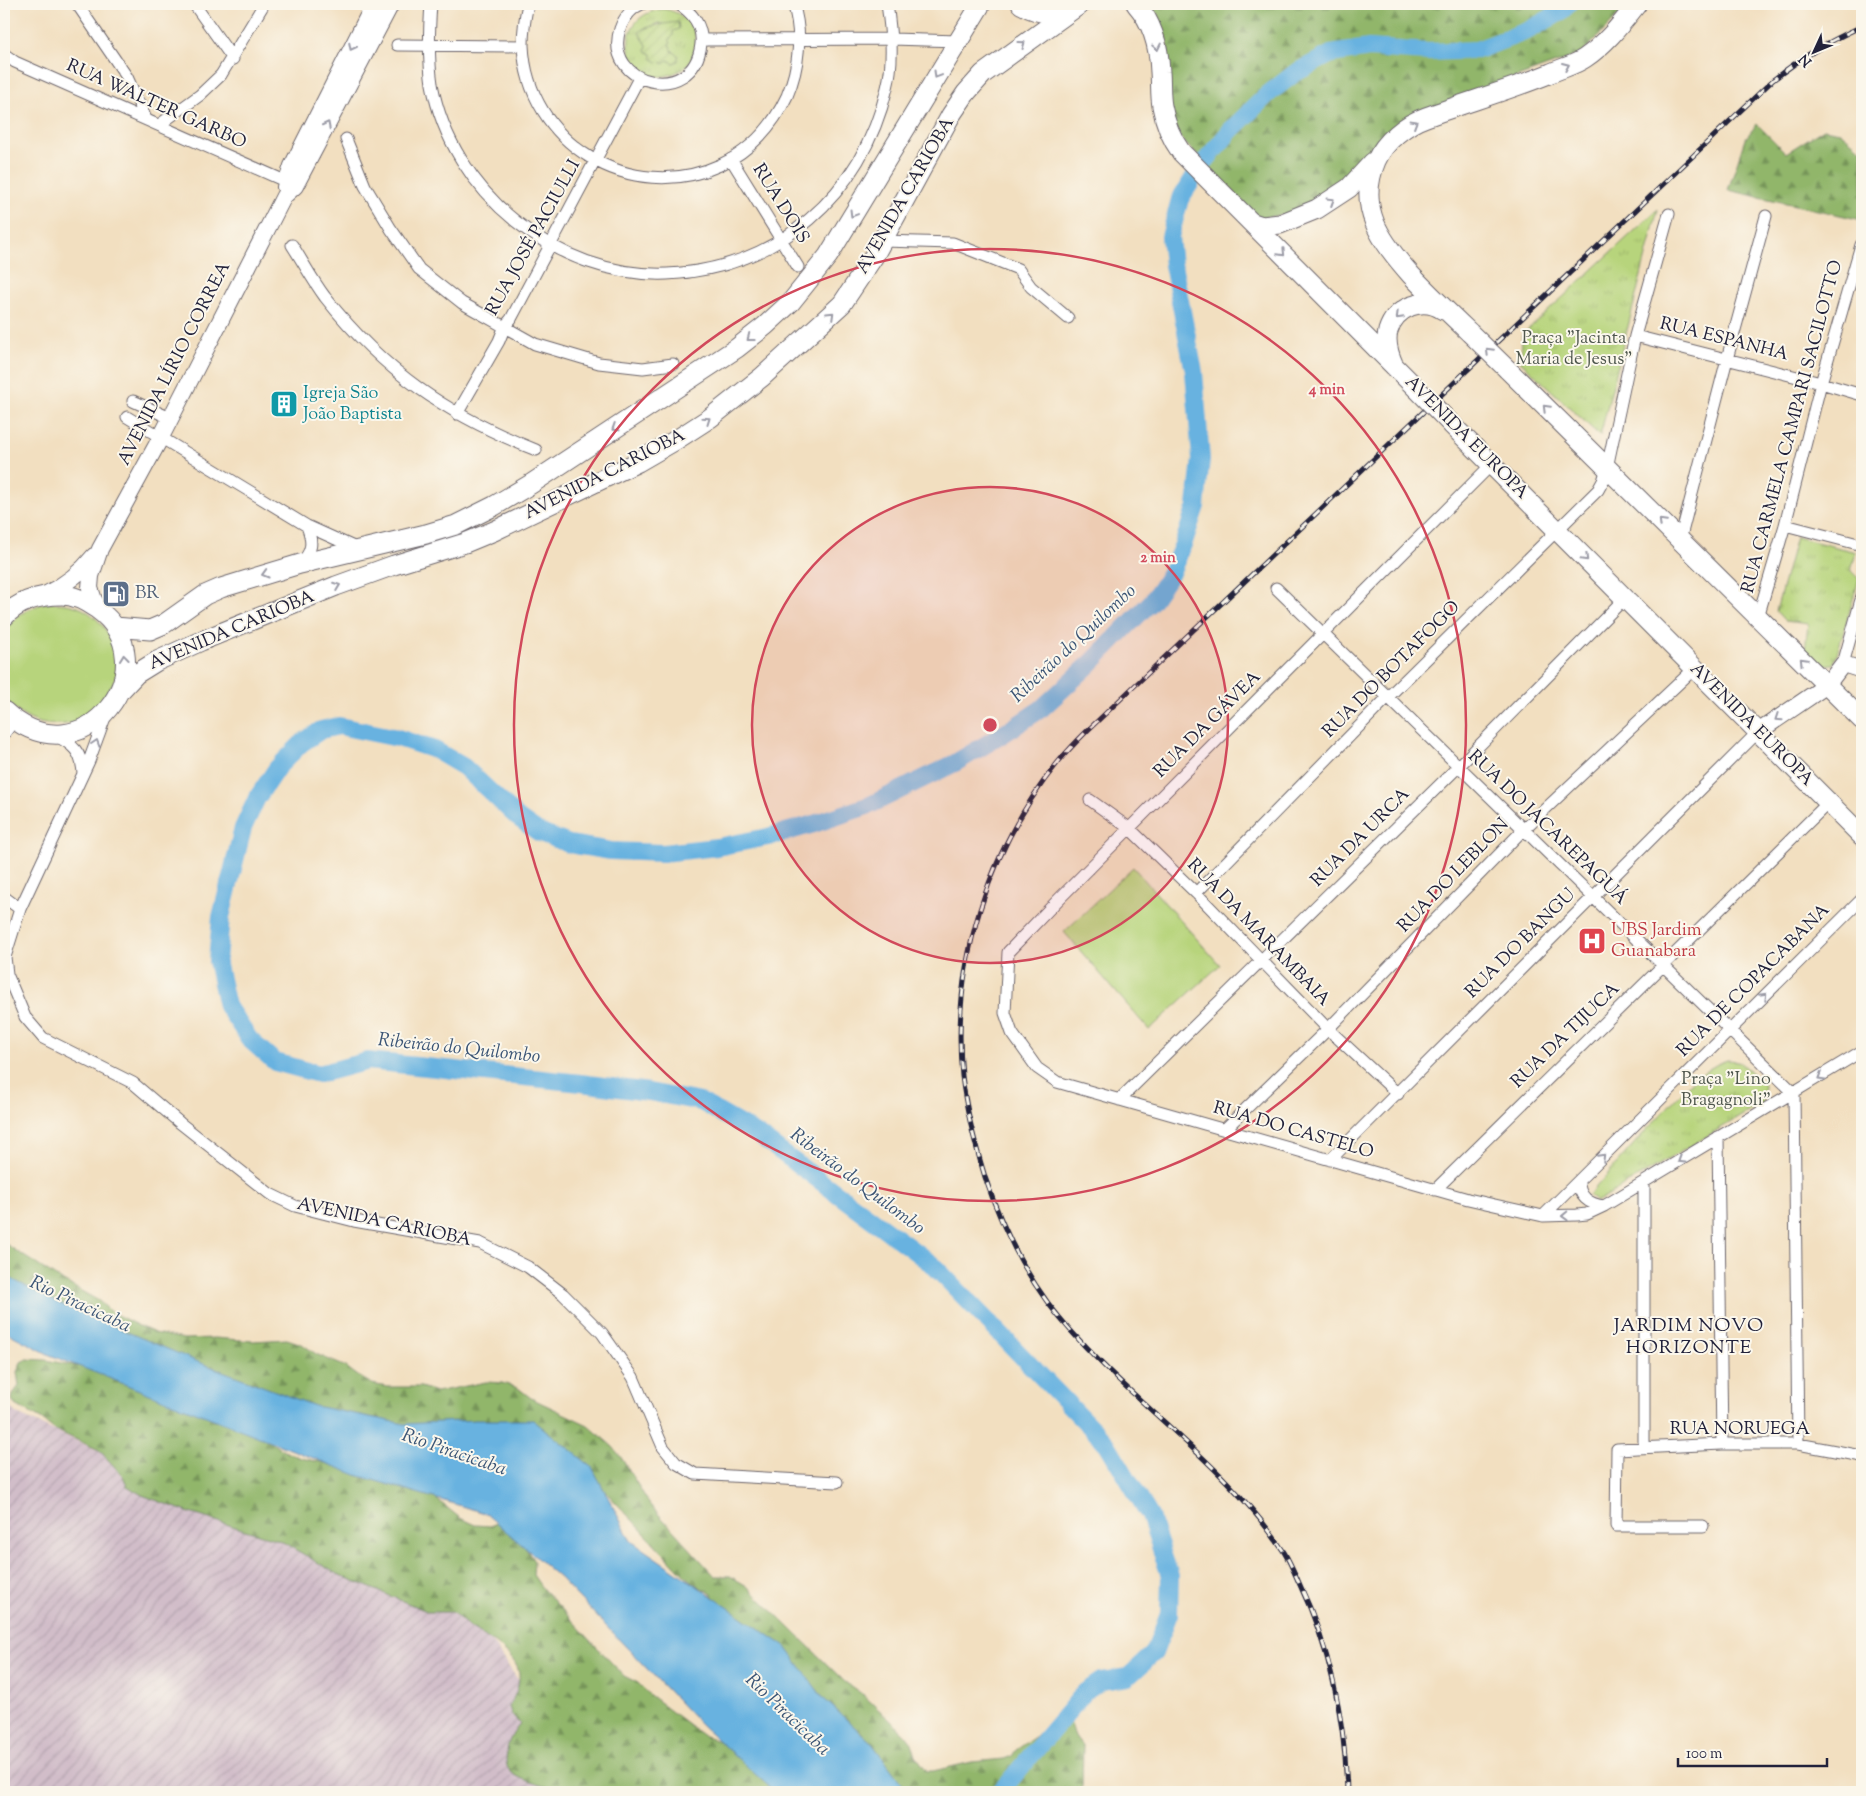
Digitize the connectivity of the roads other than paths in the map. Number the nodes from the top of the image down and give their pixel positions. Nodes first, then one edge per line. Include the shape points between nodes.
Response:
1 (77, 4) edge
2 (194, 4) edge
3 (264, 4) edge
4 (374, 4) edge
5 (390, 4) edge
6 (431, 4) edge
7 (528, 4) edge
8 (640, 4) edge
9 (678, 4) edge
10 (793, 4) edge
11 (888, 4) edge
12 (981, 4) edge
13 (1021, 4) edge
14 (1079, 4) edge
15 (1136, 4) edge
16 (1637, 4) edge
17 (892, 38) junction
18 (799, 39) junction
19 (702, 40) junction
20 (958, 41) junction
21 (428, 44) junction
22 (397, 45) dead end
23 (523, 46) junction
24 (4, 54) edge
25 (232, 59) junction
26 (639, 78) junction
27 (146, 119) junction
28 (159, 125) junction
29 (346, 139) dead end
30 (1379, 155) junction
31 (731, 159) junction
32 (596, 162) junction
33 (288, 188) junction
34 (1669, 214) dead end
35 (1766, 216) dead end
36 (1253, 223) junction
37 (781, 240) junction
38 (883, 241) junction
39 (292, 245) dead end
40 (549, 245) junction
41 (1861, 246) dead end
42 (798, 266) dead end
43 (1068, 318) dead end
44 (1456, 319) junction
45 (505, 326) junction
46 (1635, 336) junction
47 (1727, 359) junction
48 (673, 364) dead end
49 (1396, 368) junction
50 (1821, 383) junction
51 (1862, 395) edge
52 (134, 401) dead end
53 (456, 414) junction
54 (127, 417) dead end
55 (170, 418) junction
56 (161, 437) junction
57 (536, 450) dead end
58 (1492, 464) junction
59 (1607, 468) junction
60 (306, 526) junction
61 (1786, 526) junction
62 (1558, 531) junction
63 (1680, 540) junction
64 (1862, 545) edge
65 (100, 549) junction
66 (358, 550) junction
67 (300, 564) junction
68 (1276, 588) dead end
69 (45, 595) junction
70 (1862, 596) edge
71 (1625, 598) junction
72 (4, 600) edge
73 (24, 601) junction
74 (4, 617) edge
75 (1758, 617) junction
76 (110, 621) junction
77 (1324, 634) junction
78 (1843, 664) junction
79 (1695, 668) junction
80 (1862, 670) edge
81 (1827, 685) junction
82 (121, 690) junction
83 (1388, 697) junction
84 (108, 710) junction
85 (1862, 720) edge
86 (7, 722) edge
87 (1758, 732) junction
88 (53, 734) junction
89 (1459, 766) junction
90 (83, 774) junction
91 (1090, 800) dead end
92 (1829, 802) junction
93 (1129, 828) junction
94 (1524, 829) junction
95 (1862, 836) edge
96 (1196, 893) junction
97 (1592, 896) junction
98 (4, 897) edge
99 (1862, 899) edge
100 (20, 910) junction
101 (1261, 962) junction
102 (1664, 966) junction
103 (1328, 1030) junction
104 (1730, 1030) junction
105 (1012, 1034) joint
106 (1862, 1051) edge
107 (1794, 1093) junction
108 (1398, 1094) junction
109 (1119, 1100) junction
110 (1224, 1130) junction
111 (1718, 1137) junction
112 (1330, 1160) junction
113 (1579, 1180) junction
114 (1644, 1183) junction
115 (1435, 1190) junction
116 (1604, 1206) junction
117 (1543, 1216) junction
118 (1722, 1444) junction
119 (1798, 1444) junction
120 (1644, 1448) junction
121 (1862, 1456) edge
122 (837, 1482) dead end
123 (1703, 1526) dead end

1 - 27 street via 127,77
2 - 25 street
3 - 25 street
4 -> 33 main road, AVENIDA LÍRIO CORREA via 292,166
33 -> 5 main road, AVENIDA LÍRIO CORREA
6 - 21 street
7 - 23 street
8 - 26 street via 622,23 618,41 622,60
9 - 19 street via 694,17
10 - 18 street
11 - 17 street
12 - 20 main road, AVENIDA CARIOBA
13 - 14 main road via 1047,13
38 -> 14 main road, AVENIDA CARIOBA via 966,93 983,74
15 -> 36 main road, AVENIDA EUROPA via 1155,39 1161,105 1174,141 1210,182
30 -> 16 main road via 1397,133 1423,118 1534,80 1584,59 1613,35
17 - 18 street
17 - 20 street
17 - 37 street via 888,86 874,133 851,175 820,211
18 - 19 street
18 - 31 street via 791,87 781,108 751,146
19 - 26 street via 698,58 687,74 664,83
20 -> 66 main road, AVENIDA CARIOBA via 828,256 798,294 765,326 737,348 494,506 456,525
21 - 22 street
21 - 23 street
21 - 40 street via 432,85 462,161 486,194 515,222
23 - 32 street via 529,81 544,113 567,141
24 - 27 street, RUA WALTER GARBO via 15,62
25 - 28 street via 221,76 200,95
26 - 32 street, RUA JOSÉ PACIULLI
27 - 28 street, RUA WALTER GARBO
28 - 33 street, RUA WALTER GARBO
29 - 45 street via 365,186 419,269 462,302
36 -> 30 main road via 1262,226 1280,224 1328,204 1349,188
30 - 44 main road via 1368,189 1371,214 1380,235 1400,262
31 - 32 street via 706,171 650,178 622,173
31 - 37 street, RUA DOIS
32 - 40 street, RUA JOSÉ PACIULLI
33 - 55 main road, AVENIDA LÍRIO CORREA
34 - 46 street, RUA DO BOTAFOGO
35 - 47 street
36 -> 49 main road, AVENIDA EUROPA
37 - 40 street via 745,258 706,270 666,274 626,271 594,264
37 - 42 street, RUA DOIS
38 - 43 street via 953,243 1018,269 1031,287
82 -> 38 main road, AVENIDA CARIOBA via 136,674 183,649 336,586 494,531 638,462 676,440 762,377 842,304
39 - 53 street via 324,295 362,341 407,380
40 - 45 street, RUA JOSÉ PACIULLI
41 - 50 street, RUA CARMELA CAMPARI SACILOTTO
44 -> 49 main road via 1428,303 1402,311 1388,332 1388,352
59 -> 44 main road, bridge
45 - 48 street via 535,344 599,363 643,368
45 - 53 street, RUA JOSÉ PACIULLI
46 - 47 street, RUA ESPANHA
46 - 59 street, RUA DO BOTAFOGO
47 - 50 street, RUA ESPANHA
47 - 63 street
49 - 58 main road, AVENIDA EUROPA, bridge
50 - 51 street, RUA ESPANHA
50 - 61 street, RUA CARMELA CAMPARI SACILOTTO
52 - 55 street
53 - 57 street
54 - 56 street
55 - 56 main road, AVENIDA LÍRIO CORREA
56 - 60 street
56 - 65 main road, AVENIDA LÍRIO CORREA
58 - 62 main road, AVENIDA EUROPA
58 - 77 street, RUA DA GÁVEA
59 - 62 street, RUA DO BOTAFOGO via 1598,490
63 -> 59 main road
60 - 66 street
60 - 67 street via 312,548
61 - 64 street
61 - 75 street, RUA CARMELA CAMPARI SACILOTTO
62 -> 71 main road, AVENIDA EUROPA
62 - 83 street, RUA DO BOTAFOGO
63 - 75 main road
65 - 69 main road, AVENIDA LÍRIO CORREA via 74,578
65 - 76 main road, AVENIDA LÍRIO CORREA via 90,576 90,588 94,600
66 - 67 main road, AVENIDA CARIOBA
67 -> 76 main road, AVENIDA CARIOBA via 205,595 150,630
68 - 77 street, RUA DO JACAREPAGUÁ
69 - 73 main road
69 - 76 main road via 66,595 87,602
70 - 78 street
71 - 79 main road, AVENIDA EUROPA
71 - 89 street, RUA DA URCA
72 - 73 main road
73 - 74 main road
81 -> 75 main road
82 -> 76 main road via 125,668 123,647
77 - 83 street, RUA DO JACAREPAGUÁ
77 - 93 street, RUA DA GÁVEA
78 - 80 main road
78 - 81 main road
79 - 87 main road, AVENIDA EUROPA
79 - 94 street, RUA DO LEBLON
81 - 85 main road
81 -> 87 main road
82 - 84 main road
83 - 89 street, RUA DO JACAREPAGUÁ
83 - 96 street, RUA DO BOTAFOGO
84 - 88 main road via 92,724 73,732
90 -> 84 street, AVENIDA CARIOBA
86 - 88 main road
87 - 92 main road, AVENIDA EUROPA
87 - 97 street, RUA DO BANGU
88 - 90 street via 74,748 82,763
89 - 94 street, RUA DO JACAREPAGUÁ
89 - 101 street, RUA DA URCA
90 - 100 street, AVENIDA CARIOBA
91 - 93 street, RUA DA MARAMBAIA
92 - 95 main road, AVENIDA EUROPA
92 - 102 street, RUA DA TIJUCA
93 - 96 street, RUA DA MARAMBAIA
93 - 105 street, RUA DA GÁVEA via 1008,952 1005,1013
94 - 97 street, RUA DO JACAREPAGUÁ
94 - 103 street, RUA DO LEBLON
96 - 101 street, RUA DA MARAMBAIA
97 - 102 street, RUA DO JACAREPAGUÁ
97 - 108 street, RUA DO BANGU
98 - 100 street
104 -> 99 street, RUA DE COPACABANA
100 - 122 street, AVENIDA CARIOBA via 5,957 7,974 26,1017 43,1038 133,1083 270,1194 294,1206 354,1221 480,1243 528,1267 563,1294 602,1333 633,1377 663,1447 676,1463 695,1474
101 - 103 street, RUA DA MARAMBAIA
101 - 109 street, RUA DA URCA
102 - 104 street, RUA DO JACAREPAGUÁ
102 - 115 street, RUA DA TIJUCA
103 - 108 street, RUA DA MARAMBAIA
103 - 110 street, RUA DO LEBLON
104 - 107 street, RUA DO JACAREPAGUÁ
113 -> 104 street, RUA DE COPACABANA
105 - 109 street, RUA DO CASTELO via 1037,1068 1057,1082
106 -> 107 street, RUA DO CASTELO
107 - 111 street, RUA DO CASTELO
107 - 119 street
108 - 112 street, RUA DO BANGU
109 - 110 street, RUA DO CASTELO
110 - 112 street, RUA DO CASTELO
111 -> 114 street, RUA DO CASTELO
111 - 118 street
112 - 115 street, RUA DO CASTELO
113 - 116 street via 1583,1196 1594,1205
113 - 117 street, RUA DE COPACABANA
114 - 116 street, RUA DO CASTELO
114 - 120 street
115 - 117 street, RUA DO CASTELO
116 -> 117 street, RUA DO CASTELO via 1587,1214
118 - 119 street, RUA NORUEGA
118 - 120 street, RUA NORUEGA
119 - 121 street, RUA NORUEGA
120 - 123 street, RUA NORUEGA via 1617,1449 1616,1526

